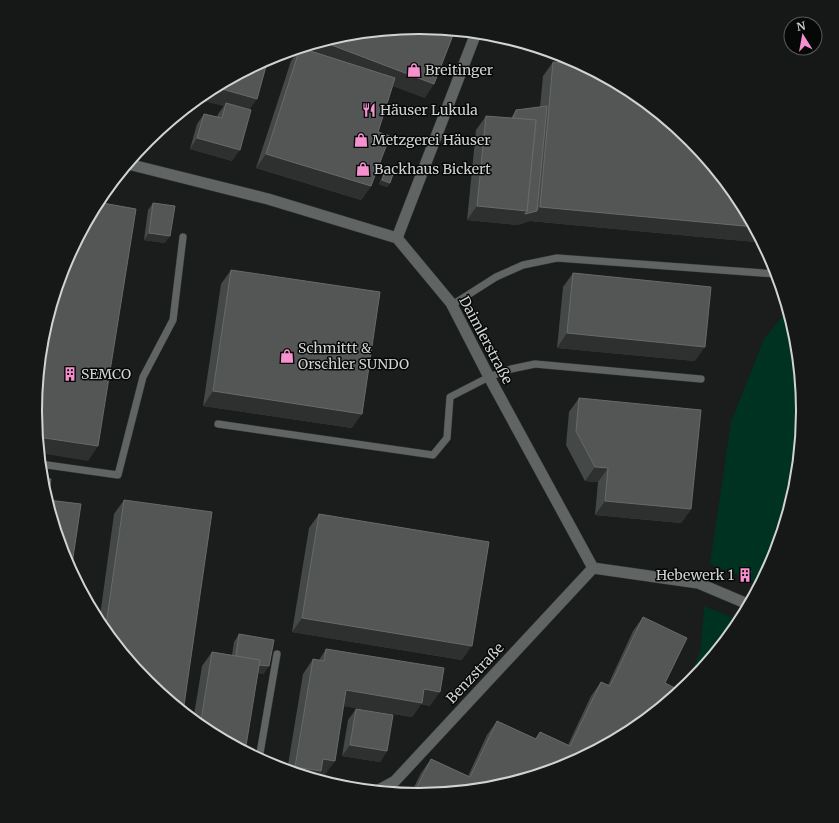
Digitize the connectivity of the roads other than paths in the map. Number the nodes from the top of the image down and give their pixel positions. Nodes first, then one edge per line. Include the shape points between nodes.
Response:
1 (474, 38) edge
2 (134, 165) edge
3 (183, 237) dead end
4 (397, 238) junction
5 (771, 274) edge
6 (452, 306) junction
7 (489, 377) junction
8 (701, 379) dead end
9 (218, 424) dead end
10 (46, 465) edge
11 (593, 568) junction
12 (744, 603) edge
13 (277, 654) dead end
14 (260, 753) edge
15 (384, 787) edge

1 - 4 street
2 - 4 street via 268,199
3 - 10 lane via 173,320 143,377 118,475
4 - 6 street, Daimlerstraße
5 - 6 lane via 557,258 523,265 496,277
6 - 7 street, Daimlerstraße
7 - 8 lane via 535,364
7 - 9 lane via 450,397 447,438 433,455
7 - 11 street, Daimlerstraße
11 - 12 street via 698,583
11 - 15 street, Benzstraße via 395,781
13 - 14 lane

